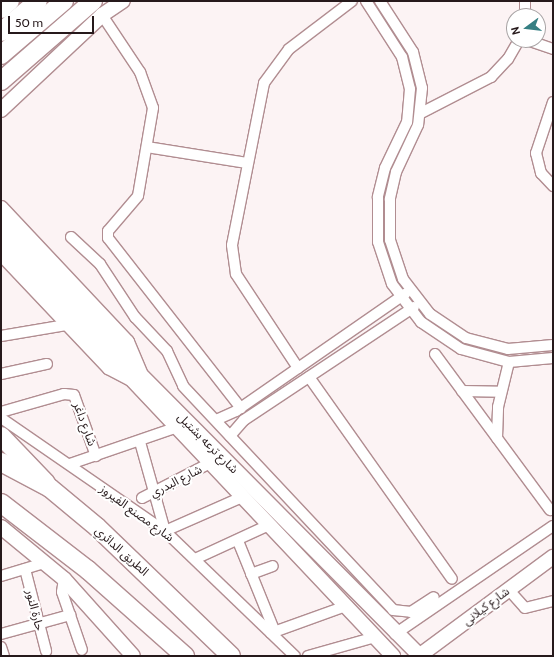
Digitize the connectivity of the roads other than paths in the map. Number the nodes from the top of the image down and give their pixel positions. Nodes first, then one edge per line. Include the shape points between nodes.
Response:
1 (10, 1) edge
2 (38, 1) edge
3 (64, 1) edge
4 (123, 1) edge
5 (352, 1) edge
6 (366, 1) edge
7 (380, 1) edge
8 (98, 8) edge
9 (1, 9) edge
10 (1, 32) edge
11 (514, 48) edge
12 (1, 56) edge
13 (1, 81) edge
14 (553, 102) edge
15 (1, 110) edge
16 (421, 113) junction
17 (146, 147) junction
18 (247, 163) junction
19 (553, 186) edge
20 (1, 208) edge
21 (1, 225) edge
22 (71, 237) dead end
23 (1, 241) edge
24 (1, 256) edge
25 (5, 265) edge
26 (410, 290) junction
27 (400, 297) junction
28 (419, 303) junction
29 (410, 310) junction
30 (66, 325) junction
31 (1, 336) edge
32 (553, 345) edge
33 (435, 354) dead end
34 (553, 358) edge
35 (509, 362) junction
36 (47, 364) dead end
37 (298, 368) junction
38 (1, 374) edge
39 (309, 377) junction
40 (136, 378) junction
41 (462, 391) junction
42 (501, 392) junction
43 (241, 408) junction
44 (1, 412) edge
45 (1, 418) edge
46 (216, 420) junction
47 (183, 426) junction
48 (1, 436) edge
49 (230, 436) junction
50 (497, 438) junction
51 (140, 442) junction
52 (96, 456) junction
53 (1, 462) edge
54 (210, 463) junction
55 (70, 464) junction
56 (50, 488) junction
57 (155, 491) junction
58 (242, 497) junction
59 (142, 498) dead end
60 (3, 505) edge
61 (550, 510) dead end
62 (269, 525) junction
63 (553, 526) edge
64 (3, 530) edge
65 (165, 531) junction
66 (238, 541) junction
67 (195, 559) junction
68 (552, 562) edge
69 (44, 563) junction
70 (273, 566) dead end
71 (25, 569) junction
72 (251, 574) junction
73 (1, 576) edge
74 (64, 579) junction
75 (452, 579) dead end
76 (508, 589) junction
77 (434, 597) dead end
78 (553, 601) edge
79 (346, 606) junction
80 (70, 615) junction
81 (38, 624) junction
82 (273, 632) junction
83 (1, 634) edge
84 (395, 634) junction
85 (375, 637) junction
86 (1, 647) edge
87 (82, 650) dead end
88 (46, 651) dead end
89 (4, 656) edge
90 (133, 656) edge
91 (184, 656) edge
92 (231, 656) edge
93 (296, 656) edge
94 (308, 656) edge
95 (392, 656) edge
96 (420, 656) edge

1 - 9 highway
2 - 10 highway
3 - 12 highway
4 - 8 street
5 - 18 street via 289,49 272,67 260,92
6 - 27 street via 399,51 409,84 407,122 385,168 376,212 381,256
7 - 16 street via 407,41 417,64
8 - 13 highway
8 - 15 street
8 - 17 street via 140,72 153,98
11 - 16 street via 508,59 491,76
14 - 19 street via 536,153 541,173
16 - 26 street via 414,137 396,172 388,212 393,253
17 - 18 street
17 - 43 street via 138,196 108,231 108,238
18 - 37 street via 232,245 232,265
20 - 40 street via 128,342
21 - 40 street, شارع ترعه بشتيل
22 - 46 street via 106,271 135,317 170,354 180,382
23 - 40 street, شارع ترعه بشتيل
24 - 25 street, شارع ترعه بشتيل
25 - 30 street, شارع ترعه بشتيل
26 - 27 street
26 - 28 street
27 - 29 street
27 - 37 street
28 - 29 street
28 - 32 street via 453,331 479,343 522,350
29 - 35 street via 447,342 476,355
29 - 39 street
30 - 31 street
30 - 40 street, شارع ترعه بشتيل via 108,369
33 - 41 street
34 - 35 street
35 - 42 street
36 - 38 street
37 - 43 street
39 - 49 street via 244,420
39 - 75 street
40 - 47 street, شارع ترعه بشتيل
41 - 42 street
41 - 50 street
42 - 50 street
43 - 46 street
44 - 52 street, شارع داغر via 64,394 74,395
45 - 55 street, شارع مصنع الفيروز
46 - 49 street
47 - 51 street
47 - 54 street, شارع ترعه بشتيل
47 - 84 street, شارع ترعه بشتيل
48 - 56 highway
49 - 77 street via 393,610 411,612
50 - 61 street
51 - 52 street
51 - 57 street
52 - 55 street
53 - 56 highway, الطريق الدائري
54 - 57 street, شارع البدري
54 - 58 street, شارع ترعه بشتيل
55 - 65 street, شارع مصنع الفيروز
56 - 92 highway, الطريق الدائري via 138,564
57 - 59 street, شارع البدري
57 - 65 street
58 - 62 street, شارع ترعه بشتيل
58 - 65 street
60 - 91 highway via 88,570
62 - 66 street
62 - 79 street, شارع ترعه بشتيل
63 - 84 street
64 - 69 street
65 - 67 street, شارع مصنع الفيروز
66 - 67 street
66 - 72 street
67 - 82 street, شارع مصنع الفيروز
68 - 76 street, شارع كيلانى
69 - 71 street
69 - 74 street
70 - 72 street
71 - 73 street
71 - 81 street, حارة النور
72 - 82 street
74 - 80 street via 62,592
74 - 90 street
76 - 78 street via 525,608
76 - 96 street, شارع كيلانى
79 - 82 street
79 - 85 street, شارع ترعه بشتيل
80 - 81 street
80 - 87 street
81 - 83 street
81 - 88 street, حارة النور
82 - 93 street, شارع مصنع الفيروز
84 - 96 street, شارع ترعه بشتيل
85 - 94 street
85 - 95 street, شارع ترعه بشتيل
86 - 89 street

